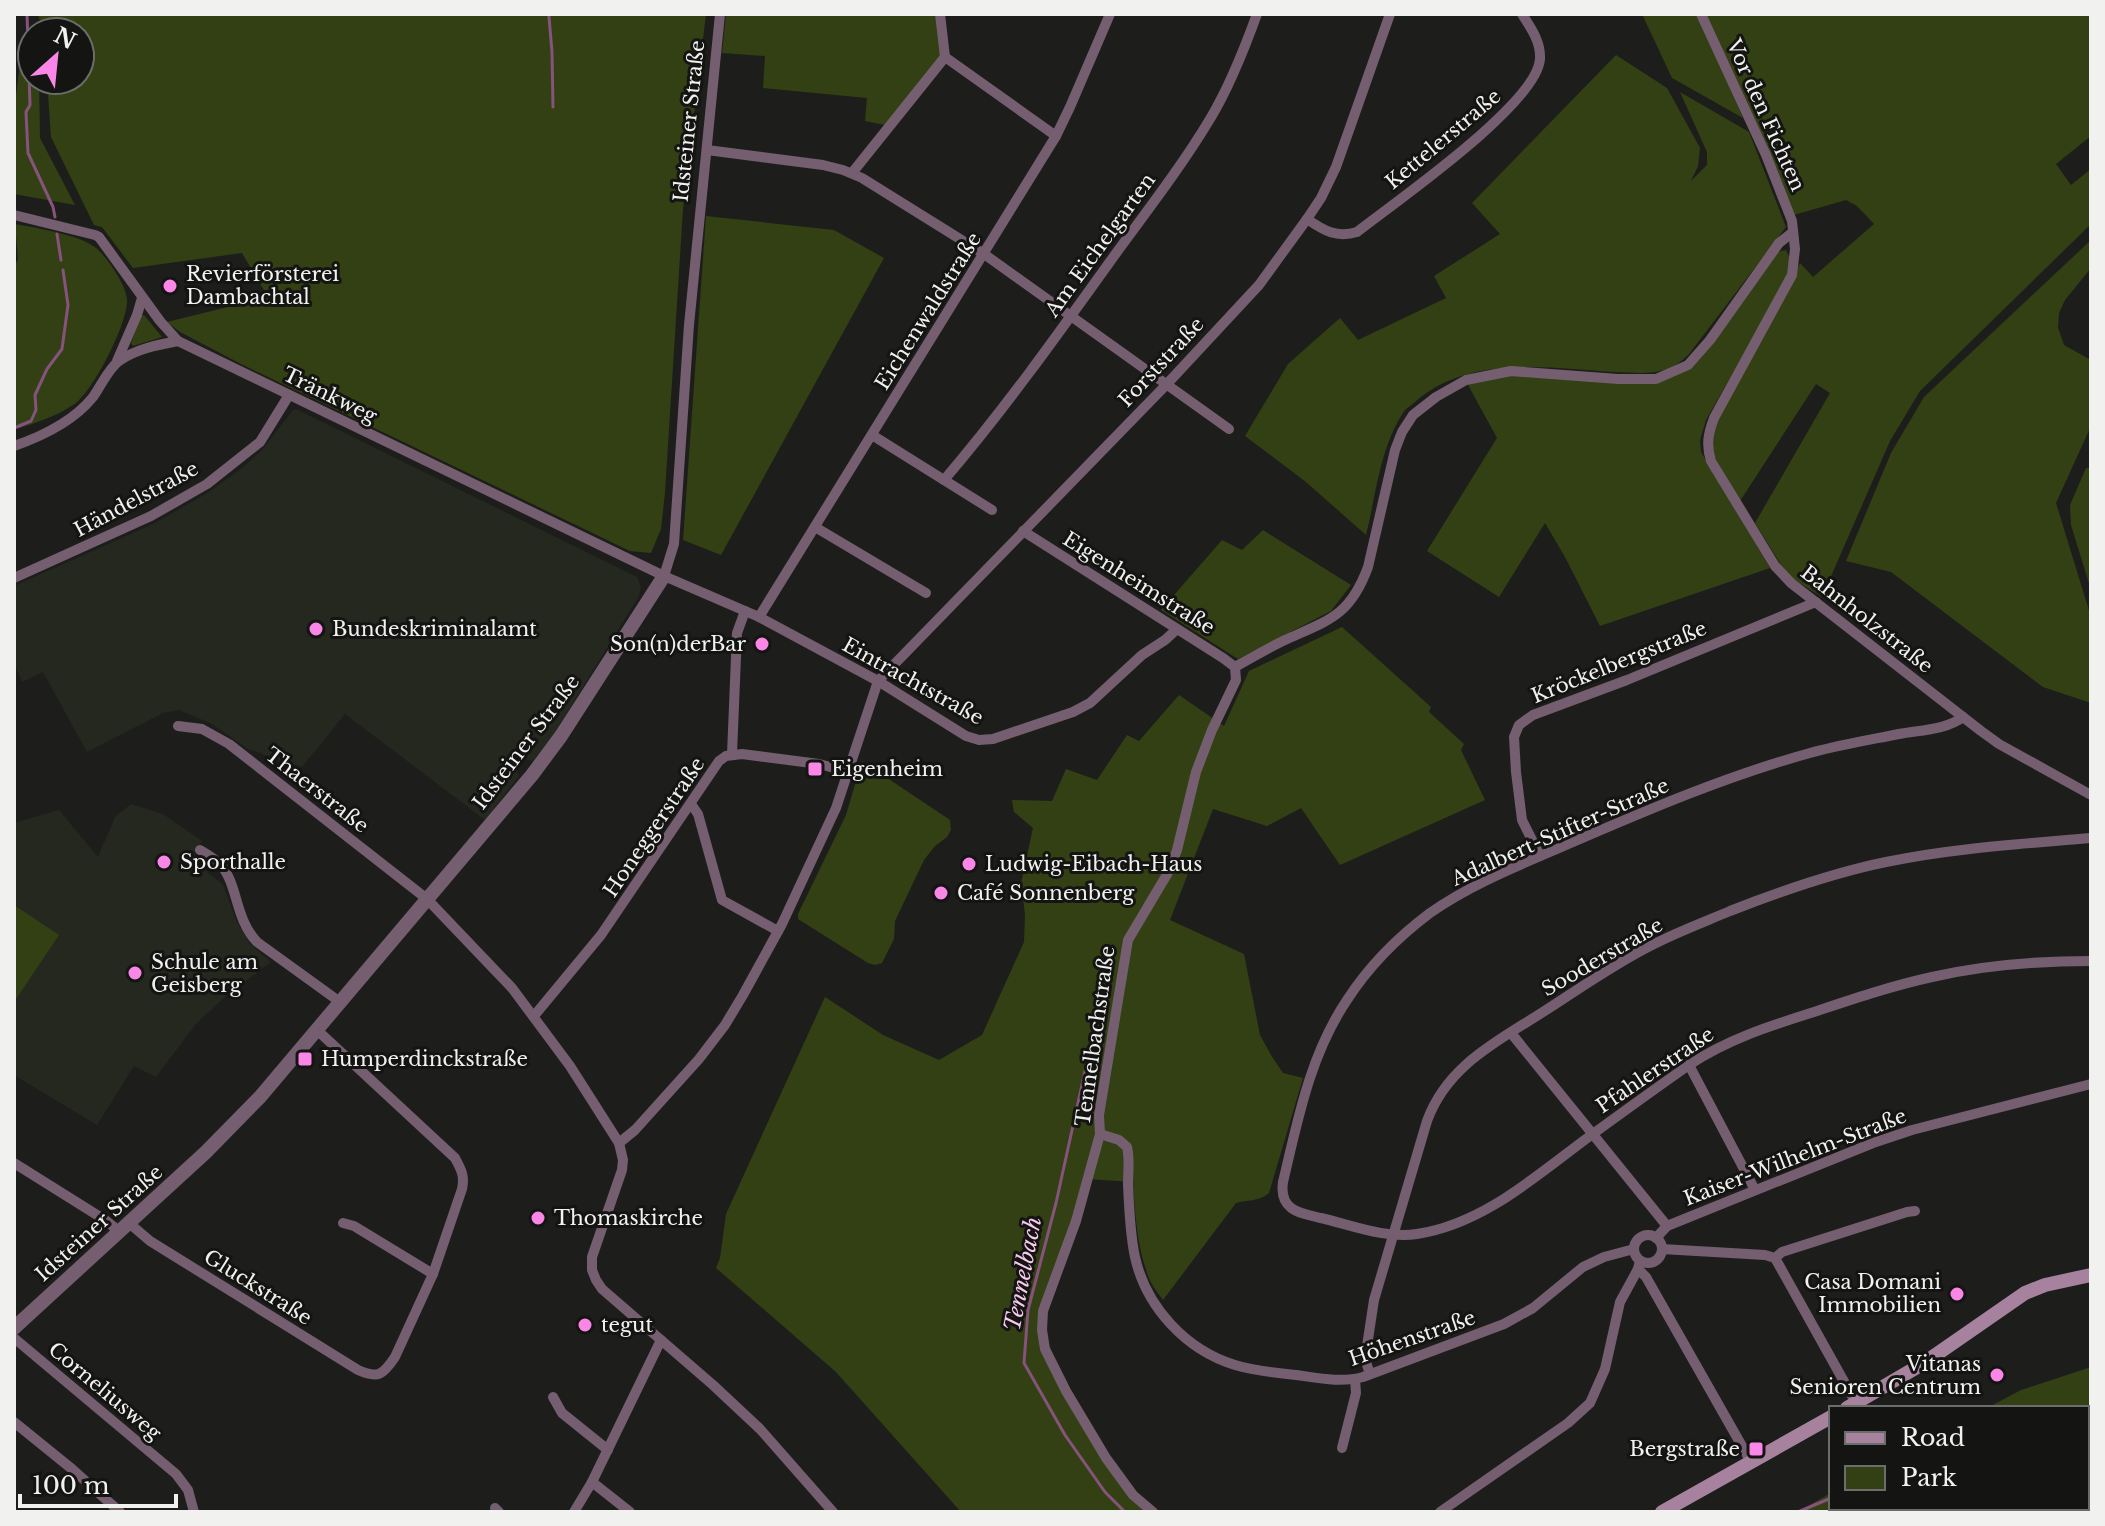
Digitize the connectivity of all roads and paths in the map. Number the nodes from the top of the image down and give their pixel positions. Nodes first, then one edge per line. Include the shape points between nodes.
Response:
1 (720, 14) edge
2 (940, 14) edge
3 (1110, 14) edge
4 (1257, 14) edge
5 (1390, 14) edge
6 (1522, 14) edge
7 (1701, 14) edge
8 (945, 57) junction
9 (1056, 136) junction
10 (707, 150) junction
11 (852, 173) junction
12 (14, 215) edge
13 (1307, 219) junction
14 (1793, 232) junction
15 (984, 254) junction
16 (142, 298) junction
17 (1071, 317) junction
18 (178, 341) junction
19 (116, 363) junction
20 (1166, 385) junction
21 (289, 395) junction
22 (1229, 429) dead end
23 (872, 435) junction
24 (14, 446) edge
25 (944, 480) junction
26 (992, 510) dead end
27 (815, 527) junction
28 (1023, 531) junction
29 (664, 576) junction
30 (14, 578) edge
31 (926, 593) dead end
32 (1816, 602) junction
33 (745, 611) junction
34 (759, 617) junction
35 (1177, 629) junction
36 (1235, 667) junction
37 (878, 681) junction
38 (1963, 717) junction
39 (178, 726) dead end
40 (732, 754) junction
41 (849, 772) junction
42 (2091, 795) edge
43 (691, 804) junction
44 (2091, 838) edge
45 (200, 850) dead end
46 (1540, 856) junction
47 (427, 899) junction
48 (778, 931) junction
49 (2091, 961) edge
50 (340, 1002) junction
51 (534, 1016) junction
52 (317, 1030) junction
53 (1511, 1033) junction
54 (1689, 1065) junction
55 (2091, 1084) edge
56 (1100, 1134) junction
57 (1592, 1134) junction
58 (619, 1143) junction
59 (14, 1163) edge
60 (1283, 1182) joint
61 (1755, 1190) junction
62 (1915, 1211) dead end
63 (343, 1223) dead end
64 (1667, 1226) junction
65 (124, 1227) junction
66 (1393, 1234) junction
67 (1659, 1243) junction
68 (1634, 1249) junction
69 (1775, 1258) junction
70 (1639, 1265) junction
71 (433, 1274) junction
72 (2091, 1275) edge
73 (14, 1328) edge
74 (14, 1338) edge
75 (661, 1340) junction
76 (1370, 1374) junction
77 (1355, 1379) junction
78 (553, 1397) dead end
79 (1851, 1406) edge
80 (1829, 1418) edge
81 (14, 1422) edge
82 (1342, 1448) dead end
83 (608, 1450) junction
84 (1751, 1462) junction
85 (592, 1482) junction
86 (1669, 1510) edge
87 (120, 1512) edge
88 (194, 1512) edge
89 (574, 1512) edge
90 (630, 1512) edge
91 (833, 1512) edge
92 (1153, 1512) edge
93 (1440, 1512) edge

1 - 10 street, Idsteiner Straße
2 - 8 street
3 - 9 street, Eichenwaldstraße
4 - 17 street, Am Eichelgarten via 1210,119
5 - 13 street, Forststraße via 1336,167
6 - 13 street, Kettelerstraße via 1533,31 1540,61 1509,110 1357,232 1333,234
7 - 14 street, Vor den Fichten via 1766,155
8 - 9 street
8 - 11 street
9 - 15 street, Eichenwaldstraße
10 - 11 street
10 - 29 street, Idsteiner Straße via 674,544
11 - 15 street
12 - 16 street, Tränkweg via 95,235
13 - 20 street, Forststraße via 1259,285
14 - 32 street, Bahnholzstraße via 1792,275 1714,418 1708,449 1775,566
14 - 36 street via 1779,243 1688,365 1656,379 1511,371 1466,380 1436,397 1402,432 1368,567 1351,602 1328,621
15 - 17 street
15 - 23 street, Eichenwaldstraße
16 - 18 street, Tränkweg
16 - 19 street
17 - 20 street
17 - 25 street, Am Eichelgarten
18 - 19 street
18 - 21 street, Tränkweg
19 - 24 street via 91,399 67,421
20 - 22 street
20 - 28 street, Forststraße
21 - 29 street, Tränkweg
21 - 30 street, Händelstraße via 260,442 207,484 151,516
23 - 25 street
23 - 27 street, Eichenwaldstraße
25 - 26 street
27 - 31 street
27 - 34 street, Eichenwaldstraße
28 - 35 street, Eigenheimstraße
28 - 37 street, Forststraße
29 - 33 street, Eintrachtstraße
29 - 47 street, Idsteiner Straße via 561,736
32 - 38 street, Bahnholzstraße
32 - 46 street, Kröckelbergstraße via 1519,725 1514,737 1522,820
33 - 34 street, Eintrachtstraße
33 - 40 street via 737,633
34 - 37 street, Eintrachtstraße
35 - 36 street, Eigenheimstraße
35 - 37 street, Eintrachtstraße via 1090,703 993,739 966,736
36 - 56 street, Tennelbachstraße via 1236,680 1196,772 1169,871 1128,940
37 - 41 street
38 - 42 street, Bahnholzstraße via 1999,744
38 - 46 street, Adalbert-Stifter-Straße via 1947,725 1807,754 1700,790
39 - 47 street, Thaerstraße via 202,729 229,744
40 - 41 street, Honeggerstraße
40 - 43 street, Honeggerstraße via 719,761
41 - 48 street
43 - 48 street via 722,900
43 - 51 street, Honeggerstraße via 601,935
44 - 53 street, Sooderstraße via 1915,856 1784,890 1651,945
45 - 50 street via 222,866 251,936
46 - 60 street, Adalbert-Stifter-Straße via 1432,912 1358,984 1314,1062
47 - 50 street, Idsteiner Straße
47 - 51 street, Thaerstraße
48 - 58 street via 725,1025
49 - 54 street, Pfahlerstraße via 1993,966 1903,984 1742,1036
50 - 52 street, Idsteiner Straße
51 - 58 street, Thaerstraße
52 - 65 street, Idsteiner Straße via 233,1126
52 - 71 street via 455,1158 462,1172 462,1189
53 - 57 street
53 - 66 street, Sooderstraße via 1460,1068 1438,1096
54 - 57 street, Pfahlerstraße
54 - 61 street
55 - 61 street, Kaiser-Wilhelm-Straße via 1912,1130
56 - 77 street, Höhenstraße via 1127,1147 1135,1257 1152,1299 1180,1334 1219,1359 1248,1368
56 - 92 street, Tennelbachstraße via 1043,1311 1042,1330 1045,1349 1106,1458
57 - 64 street
57 - 66 street, Pfahlerstraße via 1487,1208 1440,1228
58 - 75 street via 622,1170 592,1270 602,1289
59 - 65 street, Gluckstraße
60 - 66 street, Pfahlerstraße via 1283,1198 1295,1211
61 - 64 street, Kaiser-Wilhelm-Straße
62 - 69 street
63 - 71 street
64 - 67 street, Kaiser-Wilhelm-Straße
65 - 71 street, Gluckstraße via 371,1376 383,1372 395,1357
65 - 73 street, Idsteiner Straße
66 - 76 street, Sooderstraße via 1370,1318 1365,1359
67 - 68 street via 1643,1237
67 - 69 street
67 - 70 street via 1657,1259
68 - 70 street
68 - 76 street, Höhenstraße via 1583,1267 1515,1319
69 - 79 street
70 - 84 street
70 - 93 street via 1620,1302 1605,1369 1590,1403
72 - 79 main road via 2025,1293
74 - 88 street, Corneliusweg via 176,1474
75 - 83 street
75 - 91 street via 760,1429
76 - 77 street, Höhenstraße
77 - 82 street
78 - 83 street via 562,1413
80 - 84 main road
81 - 87 street
83 - 85 street
84 - 86 main road
85 - 89 street
85 - 90 street

